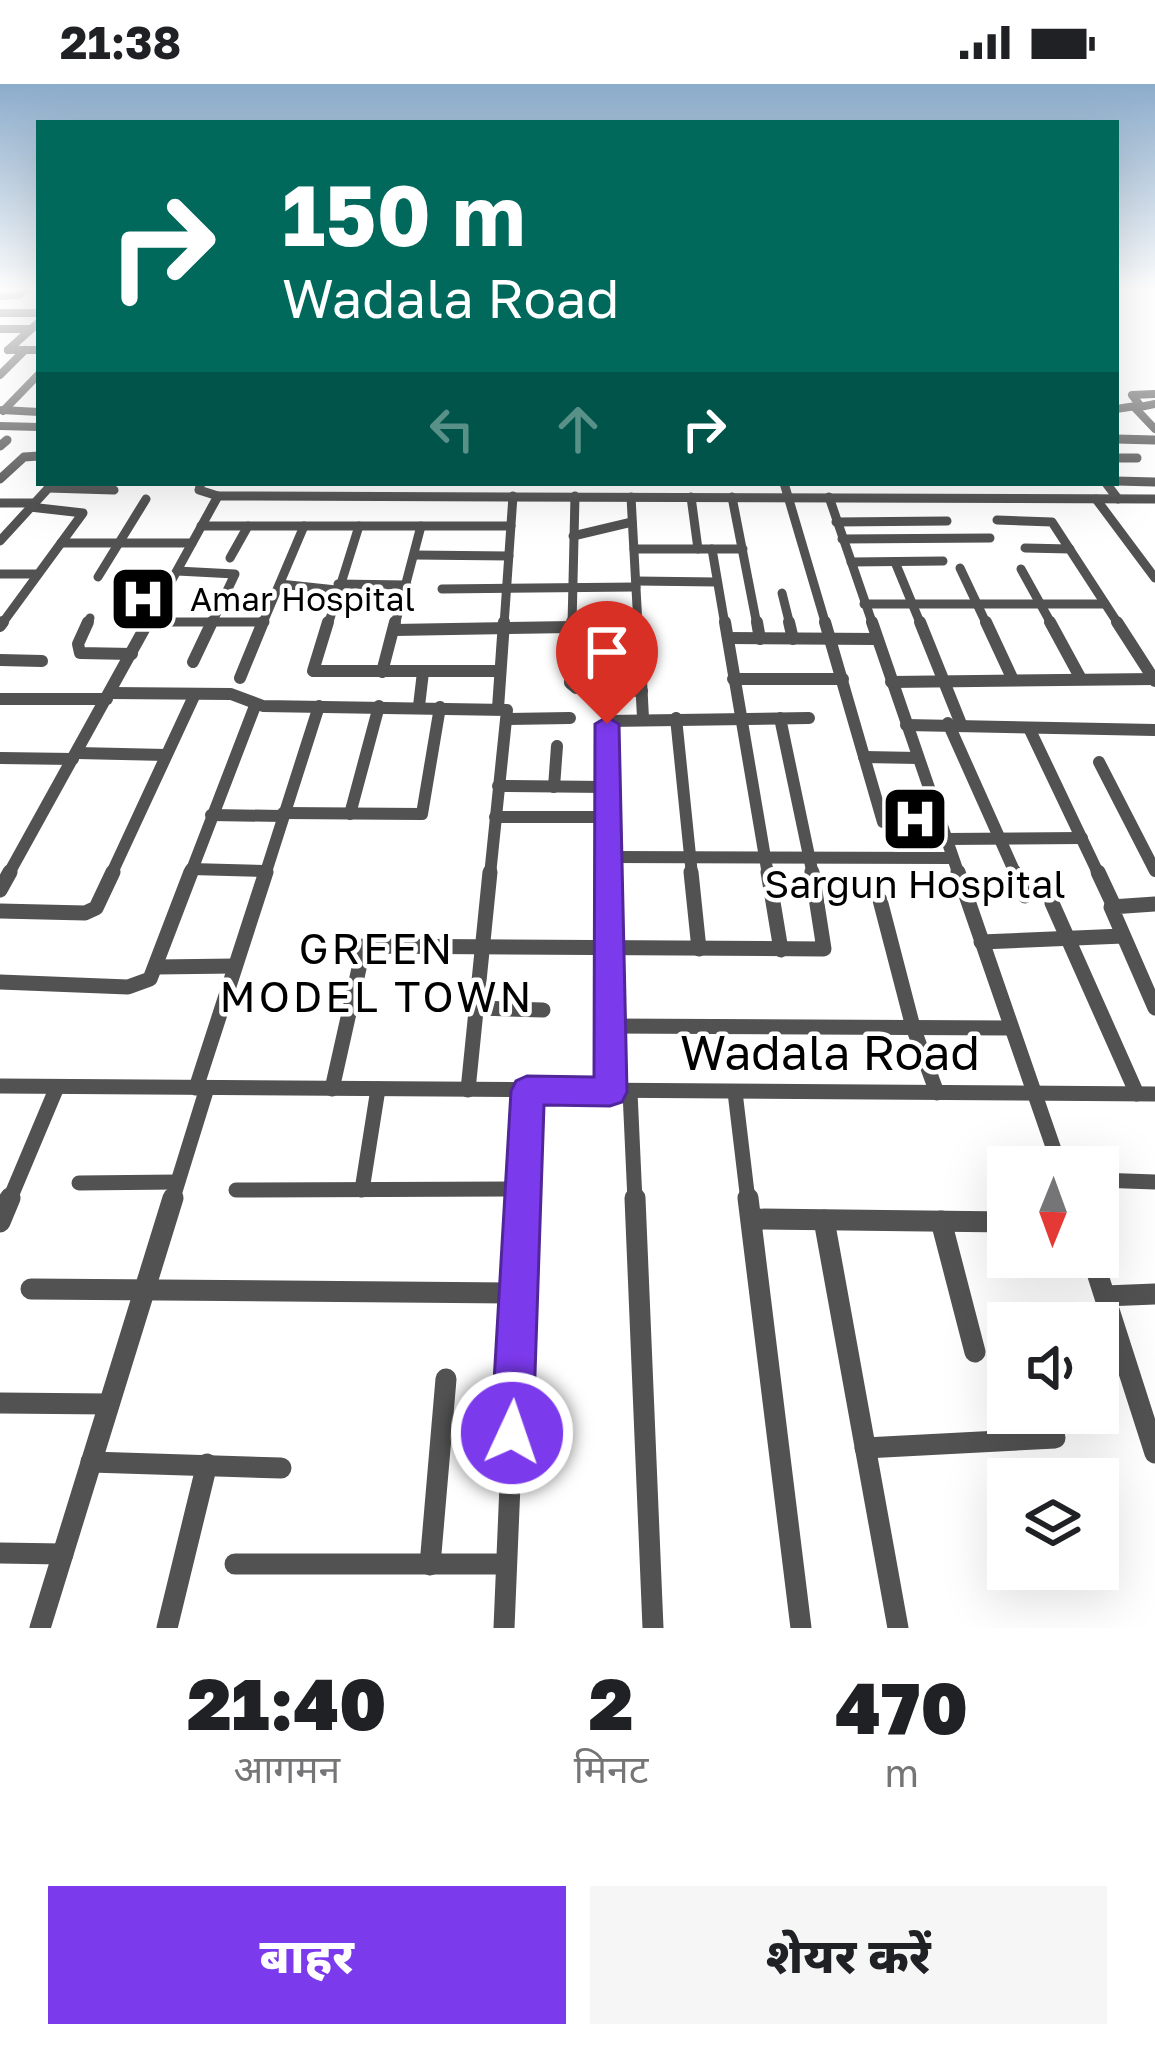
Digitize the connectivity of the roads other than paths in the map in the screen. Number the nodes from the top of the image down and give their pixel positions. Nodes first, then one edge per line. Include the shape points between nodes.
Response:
1 (15, 360) edge
2 (0, 375) edge
3 (36, 377) edge
4 (1155, 394) edge
5 (1155, 404) edge
6 (1137, 405) junction
7 (1119, 408) edge
8 (2, 410) edge
9 (36, 412) edge
10 (0, 426) edge
11 (36, 428) edge
12 (1155, 430) edge
13 (1119, 439) edge
14 (1139, 439) junction
15 (1155, 440) edge
16 (1155, 457) edge
17 (1119, 458) edge
18 (1137, 458) dead end
19 (0, 460) edge
20 (36, 460) edge
21 (17, 462) junction
22 (0, 479) edge
23 (1119, 482) edge
24 (1155, 482) edge
25 (49, 486) edge
26 (63, 486) edge
27 (201, 486) edge
28 (253, 486) edge
29 (394, 486) edge
30 (523, 486) edge
31 (641, 486) edge
32 (715, 486) edge
33 (785, 486) edge
34 (899, 486) edge
35 (1018, 486) edge
36 (1108, 486) edge
37 (290, 489) edge
38 (114, 490) dead end
39 (828, 493) edge
40 (249, 494) junction
41 (392, 495) junction
42 (421, 495) junction
43 (218, 496) junction
44 (518, 496) junction
45 (574, 496) junction
46 (637, 497) junction
47 (691, 497) junction
48 (717, 497) junction
49 (732, 497) junction
50 (788, 497) junction
51 (905, 498) junction
52 (1026, 499) junction
53 (1096, 499) junction
54 (1118, 499) junction
55 (1150, 499) edge
56 (146, 500) dead end
57 (0, 503) edge
58 (32, 505) junction
59 (1155, 512) edge
60 (997, 520) dead end
61 (947, 521) dead end
62 (632, 522) junction
63 (836, 522) junction
64 (6, 526) edge
65 (201, 526) junction
66 (248, 526) junction
67 (304, 526) junction
68 (358, 526) junction
69 (417, 526) junction
70 (511, 526) junction
71 (573, 536) junction
72 (990, 538) dead end
73 (842, 539) junction
74 (0, 541) edge
75 (61, 543) junction
76 (121, 543) junction
77 (192, 544) junction
78 (634, 548) junction
79 (1024, 548) dead end
80 (705, 549) junction
81 (743, 549) junction
82 (1070, 549) junction
83 (414, 556) junction
84 (509, 556) junction
85 (230, 559) dead end
86 (943, 561) dead end
87 (851, 562) junction
88 (896, 562) junction
89 (1150, 564) edge
90 (960, 568) dead end
91 (1021, 568) dead end
92 (177, 571) junction
93 (0, 574) edge
94 (38, 574) junction
95 (98, 577) dead end
96 (1155, 578) edge
97 (717, 582) junction
98 (280, 584) junction
99 (407, 584) junction
100 (636, 584) junction
101 (572, 586) junction
102 (337, 587) junction
103 (506, 588) junction
104 (442, 589) dead end
105 (782, 593) dead end
106 (864, 604) junction
107 (911, 604) junction
108 (975, 604) junction
109 (1040, 604) junction
110 (1105, 604) junction
111 (90, 618) dead end
112 (149, 622) junction
113 (212, 622) junction
114 (265, 622) junction
115 (0, 626) edge
116 (572, 627) junction
117 (503, 628) junction
118 (394, 630) junction
119 (728, 638) junction
120 (760, 639) junction
121 (793, 639) junction
122 (831, 639) junction
123 (877, 639) junction
124 (639, 648) junction
125 (573, 649) junction
126 (132, 654) junction
127 (0, 661) edge
128 (42, 661) dead end
129 (193, 662) dead end
130 (500, 671) junction
131 (382, 672) junction
132 (422, 672) junction
133 (240, 678) dead end
134 (734, 679) junction
135 (843, 679) junction
136 (1012, 680) junction
137 (1081, 680) junction
138 (1155, 680) edge
139 (942, 681) junction
140 (891, 682) junction
141 (642, 691) junction
142 (195, 694) junction
143 (109, 696) junction
144 (0, 699) edge
145 (255, 706) junction
146 (319, 706) junction
147 (379, 706) junction
148 (418, 706) junction
149 (440, 706) junction
150 (502, 713) junction
151 (570, 718) dead end
152 (643, 718) junction
153 (676, 718) junction
154 (739, 718) junction
155 (780, 718) junction
156 (809, 718) dead end
157 (954, 723) junction
158 (906, 725) junction
159 (1029, 728) junction
160 (1155, 730) edge
161 (557, 746) dead end
162 (166, 755) junction
163 (75, 756) junction
164 (864, 757) junction
165 (0, 758) edge
166 (918, 758) junction
167 (1099, 761) dead end
168 (498, 786) junction
169 (554, 787) junction
170 (606, 787) junction
171 (211, 814) junction
172 (350, 814) junction
173 (283, 815) junction
174 (495, 818) junction
175 (607, 818) junction
176 (883, 822) dead end
177 (1082, 838) junction
178 (945, 839) junction
179 (999, 839) junction
180 (611, 857) junction
181 (689, 858) junction
182 (764, 858) junction
183 (807, 858) junction
184 (952, 858) junction
185 (191, 869) junction
186 (265, 871) junction
187 (1155, 871) edge
188 (0, 890) edge
189 (1025, 896) dead end
190 (880, 901) dead end
191 (1052, 903) dead end
192 (1113, 904) junction
193 (1155, 904) edge
194 (0, 911) edge
195 (1123, 936) junction
196 (1070, 940) junction
197 (981, 942) junction
198 (485, 946) junction
199 (610, 946) junction
200 (699, 949) junction
201 (781, 950) junction
202 (235, 966) junction
203 (156, 967) junction
204 (0, 982) edge
205 (478, 1008) junction
206 (1155, 1008) edge
207 (542, 1010) dead end
208 (609, 1026) junction
209 (913, 1028) junction
210 (1010, 1028) junction
211 (57, 1087) junction
212 (201, 1088) junction
213 (1, 1089) edge
214 (332, 1089) junction
215 (377, 1089) junction
216 (468, 1090) junction
217 (527, 1091) junction
218 (621, 1092) junction
219 (735, 1092) junction
220 (937, 1093) junction
221 (1033, 1093) junction
222 (1146, 1094) edge
223 (1052, 1146) edge
224 (1119, 1181) edge
225 (177, 1182) junction
226 (1155, 1182) edge
227 (79, 1183) dead end
228 (525, 1189) junction
229 (236, 1190) dead end
230 (362, 1190) junction
231 (753, 1219) junction
232 (824, 1220) junction
233 (941, 1221) junction
234 (0, 1222) edge
235 (987, 1222) edge
236 (1099, 1278) edge
237 (31, 1289) dead end
238 (144, 1291) junction
239 (520, 1293) junction
240 (1155, 1294) edge
241 (1105, 1295) junction
242 (975, 1352) dead end
243 (446, 1379) dead end
244 (0, 1403) edge
245 (109, 1404) junction
246 (1055, 1438) dead end
247 (1154, 1446) edge
248 (866, 1448) junction
249 (91, 1462) junction
250 (207, 1464) junction
251 (281, 1468) dead end
252 (0, 1553) edge
253 (63, 1554) junction
254 (236, 1564) dead end
255 (506, 1564) junction
256 (430, 1565) junction
257 (40, 1628) edge
258 (166, 1628) edge
259 (504, 1628) edge
260 (653, 1628) edge
261 (801, 1628) edge
262 (898, 1628) edge

1 - 2 street
3 - 8 street
4 - 6 street via 1127,394
5 - 6 street
6 - 7 street
6 - 12 street
8 - 9 street
10 - 11 street
13 - 14 street
14 - 15 street
14 - 16 street
17 - 18 street
19 - 21 street
20 - 21 street
21 - 22 street
23 - 24 street
25 - 58 street
26 - 38 street
27 - 43 street
28 - 40 street
29 - 41 street
30 - 44 street
31 - 46 street
32 - 48 street
33 - 50 street
34 - 51 street
35 - 52 street
36 - 54 street
37 - 40 street
37 - 41 street
39 - 50 street
39 - 51 street
39 - 63 street
40 - 43 street
41 - 42 street
42 - 44 street
42 - 69 street
43 - 65 street
44 - 45 street
44 - 70 street
45 - 46 street
45 - 71 street
46 - 47 street
46 - 62 street
47 - 48 street
47 - 80 street
48 - 49 street
49 - 50 street
49 - 81 street
50 - 122 street
51 - 52 street
52 - 53 street
53 - 54 street
53 - 89 street
54 - 55 street
55 - 59 street
56 - 76 street
57 - 58 street
58 - 64 street
58 - 75 street via 82,509
60 - 82 street via 1050,521
61 - 63 street
62 - 71 street
62 - 78 street
63 - 73 street
64 - 74 street
65 - 66 street
65 - 77 street
66 - 67 street
66 - 85 street
67 - 68 street
67 - 98 street
68 - 69 street
68 - 102 street
69 - 70 street
69 - 83 street
70 - 84 street
71 - 101 street
72 - 73 street
73 - 87 street
75 - 76 street
75 - 94 street
76 - 77 street
76 - 95 street
77 - 92 street
78 - 80 street
78 - 100 street
79 - 82 street
80 - 81 street
80 - 97 street
81 - 120 street
82 - 110 street
83 - 84 street
83 - 99 street
84 - 103 street
86 - 88 street
87 - 88 street
87 - 106 street
88 - 107 street
89 - 96 street
90 - 108 street
91 - 109 street
92 - 112 street
92 - 113 street via 235,574
93 - 94 street
94 - 115 street
97 - 100 street
97 - 119 street
98 - 102 street
98 - 114 street
99 - 102 street
99 - 118 street
100 - 101 street
100 - 124 street
101 - 103 street
101 - 116 street
102 - 131 street via 311,668
103 - 104 street
103 - 117 street
105 - 121 street
106 - 107 street
106 - 123 street
107 - 108 street
107 - 139 street
108 - 109 street
108 - 136 street
109 - 110 street
109 - 137 street
110 - 138 street
111 - 126 street via 77,650
112 - 113 street
112 - 126 street
113 - 114 street
113 - 129 street
114 - 133 street
116 - 117 street
116 - 125 street
117 - 118 street
117 - 130 street
118 - 131 street
119 - 120 street
119 - 134 street
120 - 121 street
121 - 122 street
122 - 123 street
122 - 135 street
123 - 140 street
124 - 125 street
124 - 141 street
125 - 141 street via 572,686
126 - 143 street
127 - 128 street
130 - 132 street
130 - 150 street
131 - 132 street
132 - 148 street
134 - 135 street
134 - 154 street
135 - 164 street
136 - 137 street
136 - 139 street
137 - 138 street
139 - 140 street
139 - 157 street
140 - 158 street
141 - 152 street
142 - 143 street
142 - 145 street via 237,695
142 - 162 street
143 - 144 street
143 - 163 street
145 - 146 street
145 - 171 street
146 - 147 street
146 - 173 street
147 - 148 street
147 - 172 street
148 - 149 street
149 - 150 street
149 - 172 street via 422,814
150 - 151 street
150 - 168 street
152 - 153 street
152 - 170 street via 608,721
153 - 154 street
153 - 181 street
154 - 155 street
154 - 182 street
155 - 156 street
155 - 183 street
157 - 158 street
157 - 159 street
157 - 179 street
158 - 166 street
159 - 160 street
159 - 177 street
161 - 169 street
162 - 163 street
162 - 194 street via 96,908
163 - 165 street
163 - 188 street
164 - 166 street
164 - 176 street
166 - 178 street
167 - 187 street
168 - 169 street
168 - 174 street
169 - 170 street
170 - 175 street
171 - 173 street
171 - 185 street
172 - 173 street
173 - 186 street
174 - 175 street
174 - 198 street
175 - 180 street
177 - 179 street
177 - 192 street
178 - 179 street
178 - 184 street
179 - 189 street
180 - 181 street
180 - 199 street
181 - 182 street
181 - 200 street
182 - 183 street
182 - 201 street
183 - 184 street
183 - 201 street via 826,946
184 - 197 street
185 - 186 street
185 - 203 street
186 - 202 street
190 - 209 street
191 - 196 street
192 - 193 street
192 - 195 street
195 - 196 street
195 - 206 street
196 - 197 street
196 - 222 street
197 - 210 street
198 - 199 street
198 - 205 street
198 - 214 street via 360,949
199 - 200 street
199 - 208 street
200 - 201 street
202 - 203 street
202 - 212 street
203 - 204 street via 138,986
205 - 207 street
205 - 216 street
208 - 209 street
208 - 218 street
209 - 210 street
209 - 220 street
210 - 221 street
211 - 212 street, Wadala Road
211 - 213 street, Wadala Road
211 - 234 street
212 - 214 street, Wadala Road
212 - 225 street
214 - 215 street, Wadala Road
215 - 216 street, Wadala Road
215 - 230 street
216 - 217 street, Wadala Road
217 - 218 street, Wadala Road
217 - 228 street
218 - 219 street, Wadala Road
218 - 260 street
219 - 220 street, Wadala Road
219 - 231 street
220 - 221 street, Wadala Road
221 - 222 street, Wadala Road
221 - 223 street
224 - 226 street
225 - 227 street
225 - 238 street
228 - 230 street
228 - 239 street
229 - 230 street
231 - 232 street
231 - 261 street
232 - 233 street
232 - 248 street
233 - 235 street
233 - 242 street
236 - 241 street
237 - 238 street
238 - 239 street
238 - 245 street
239 - 255 street
240 - 241 street
241 - 247 street
243 - 256 street
244 - 245 street
245 - 249 street
246 - 248 street
248 - 262 street
249 - 250 street
249 - 253 street
250 - 251 street
250 - 258 street
252 - 253 street
253 - 257 street
254 - 256 street
255 - 256 street
255 - 259 street

